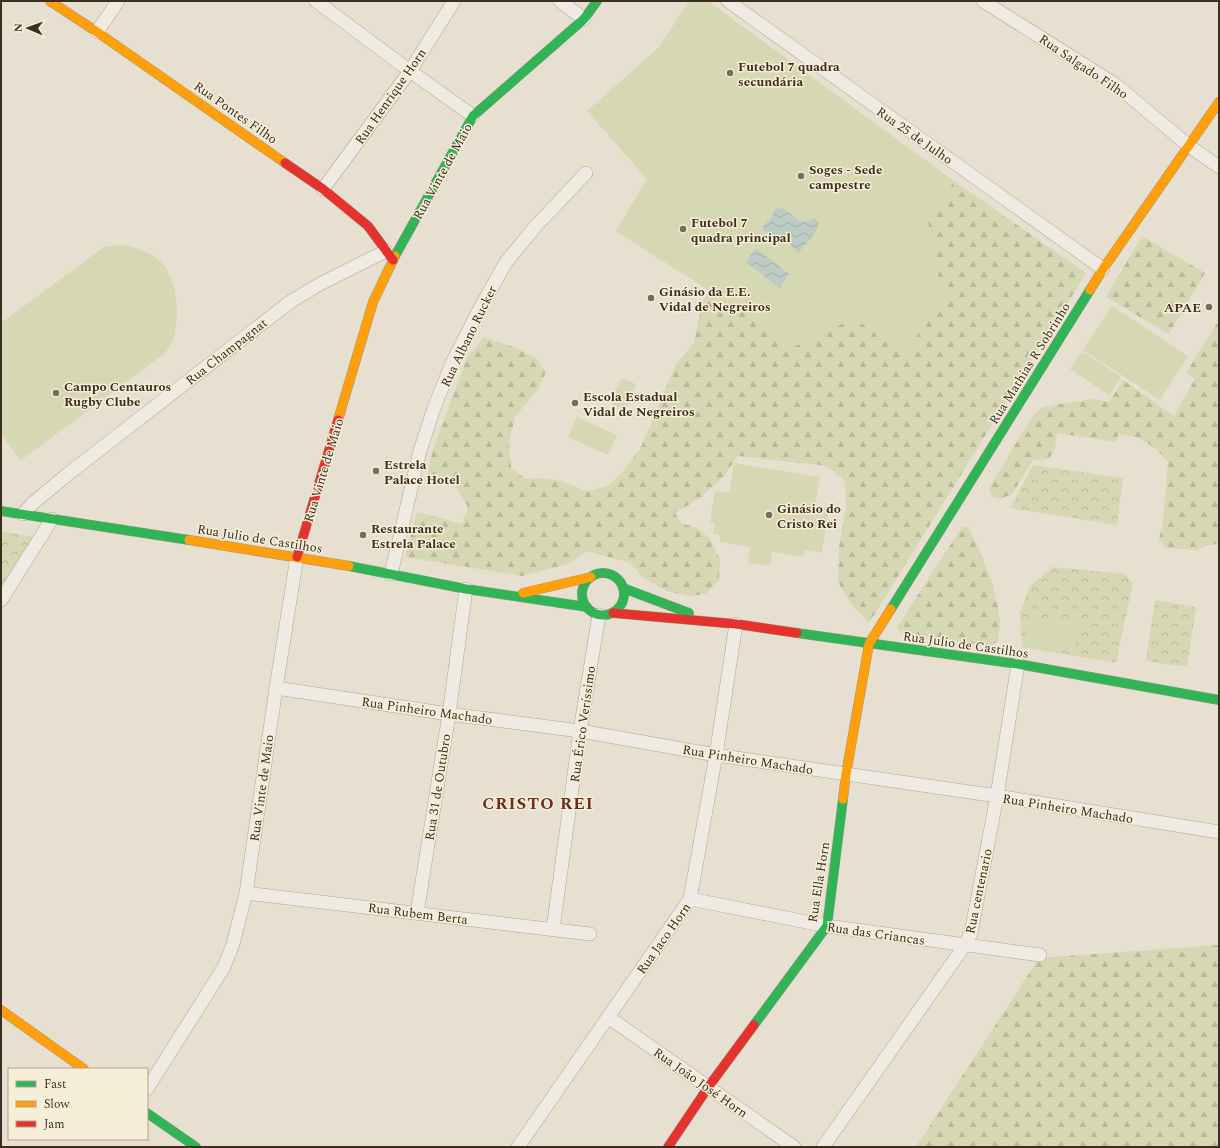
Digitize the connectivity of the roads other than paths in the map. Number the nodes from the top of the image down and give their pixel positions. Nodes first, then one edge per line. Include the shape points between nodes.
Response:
1 (50, 1) edge
2 (118, 1) edge
3 (316, 1) edge
4 (454, 1) edge
5 (560, 1) edge
6 (597, 1) edge
7 (728, 1) edge
8 (982, 1) edge
9 (584, 19) junction
10 (97, 32) junction
11 (410, 71) junction
12 (1219, 102) edge
13 (473, 116) junction
14 (1189, 146) junction
15 (1219, 167) edge
16 (586, 173) dead end
17 (323, 189) junction
18 (390, 256) junction
19 (1103, 269) junction
20 (1, 511) edge
21 (23, 514) junction
22 (52, 519) junction
23 (297, 557) junction
24 (391, 574) junction
25 (591, 577) junction
26 (623, 588) junction
27 (466, 589) junction
28 (515, 596) junction
29 (1, 600) edge
30 (587, 607) junction
31 (613, 613) junction
32 (599, 615) junction
33 (708, 621) junction
34 (736, 624) junction
35 (869, 644) junction
36 (1018, 664) junction
37 (276, 688) junction
38 (1219, 700) edge
39 (449, 714) junction
40 (580, 731) junction
41 (716, 755) junction
42 (846, 774) junction
43 (997, 796) junction
44 (1219, 832) edge
45 (246, 893) junction
46 (690, 898) junction
47 (417, 913) junction
48 (827, 926) junction
49 (553, 929) junction
50 (590, 934) dead end
51 (965, 945) junction
52 (1040, 955) dead end
53 (1, 1010) edge
54 (608, 1017) junction
55 (83, 1068) edge
56 (709, 1086) junction
57 (148, 1087) edge
58 (148, 1114) edge
59 (196, 1147) edge
60 (518, 1147) edge
61 (668, 1147) edge
62 (794, 1147) edge
63 (823, 1147) edge

1 - 10 main road, Rua Pontes Filho
2 - 10 street
3 - 11 street
4 - 11 street, Rua Henrique Horn
5 - 9 street
6 - 9 main road, Rua Vinte de Maio
7 - 19 street, Rua 25 de Julho
8 - 14 street, Rua Salgado Filho via 1116,85
9 - 13 main road, Rua Vinte de Maio
10 - 17 main road, Rua Pontes Filho
11 - 13 street
11 - 17 street, Rua Henrique Horn
12 - 14 main road, Rua Mathias R Sobrinho
13 - 18 main road, Rua Vinte de Maio
14 - 15 street, Rua Salgado Filho
14 - 19 main road, Rua Mathias R Sobrinho
16 - 24 street, Rua Albano Rucker via 506,262 452,363 420,451
17 - 18 main road, Rua Pontes Filho via 368,226
18 - 21 street, Rua Champagnat via 318,285 290,302 68,474
18 - 23 main road, Rua Vinte de Maio via 373,302
19 - 35 main road, Rua Mathias R Sobrinho
20 - 21 main road, Rua Julio de Castilhos
21 - 22 main road, Rua Julio de Castilhos
22 - 23 main road, Rua Julio de Castilhos
22 - 29 street
23 - 24 main road, Rua Julio de Castilhos
23 - 37 street, Rua Vinte de Maio
24 - 27 main road, Rua Julio de Castilhos
25 - 26 main road via 603,573 610,574
25 - 28 main road, Rua Julio de Castilhos
25 - 30 main road via 586,582 582,594
26 - 31 main road via 623,602
26 - 33 main road, Rua Julio de Castilhos
27 - 28 main road, Rua Julio de Castilhos
27 - 39 street, Rua 31 de Outubro
28 - 30 main road, Rua Julio de Castilhos
30 - 32 main road
31 - 32 main road
31 - 33 main road, Rua Julio de Castilhos
32 - 40 street, Rua Érico Veríssimo
33 - 34 main road, Rua Julio de Castilhos
34 - 35 main road, Rua Julio de Castilhos
34 - 41 street, Rua Jaco Horn
35 - 36 main road, Rua Julio de Castilhos
35 - 42 main road, Rua Ella Horn
36 - 38 main road, Rua Julio de Castilhos
36 - 43 street, Rua centenario
37 - 39 street, Rua Pinheiro Machado
37 - 45 street, Rua Vinte de Maio
39 - 40 street, Rua Pinheiro Machado
39 - 47 street, Rua 31 de Outubro
40 - 41 street, Rua Pinheiro Machado
40 - 49 street, Rua Érico Veríssimo
41 - 42 street, Rua Pinheiro Machado
41 - 46 street, Rua Jaco Horn
42 - 43 street, Rua Pinheiro Machado
42 - 48 main road, Rua Ella Horn
43 - 44 street, Rua Pinheiro Machado
43 - 51 street, Rua centenario via 971,933
45 - 47 street, Rua Rubem Berta
45 - 57 street, Rua Vinte de Maio via 234,944 224,968
46 - 48 street, Rua das Criancas
46 - 54 street, Rua Jaco Horn
47 - 49 street, Rua Rubem Berta
48 - 51 street, Rua das Criancas
48 - 56 main road, Rua Ella Horn
49 - 50 street, Rua Rubem Berta
51 - 52 street, Rua das Criancas
51 - 63 street, Rua centenario
53 - 55 main road
54 - 56 street, Rua João José Horn
54 - 60 street, Rua Jaco Horn
56 - 61 main road, Rua Ella Horn
56 - 62 street, Rua João José Horn
58 - 59 main road

